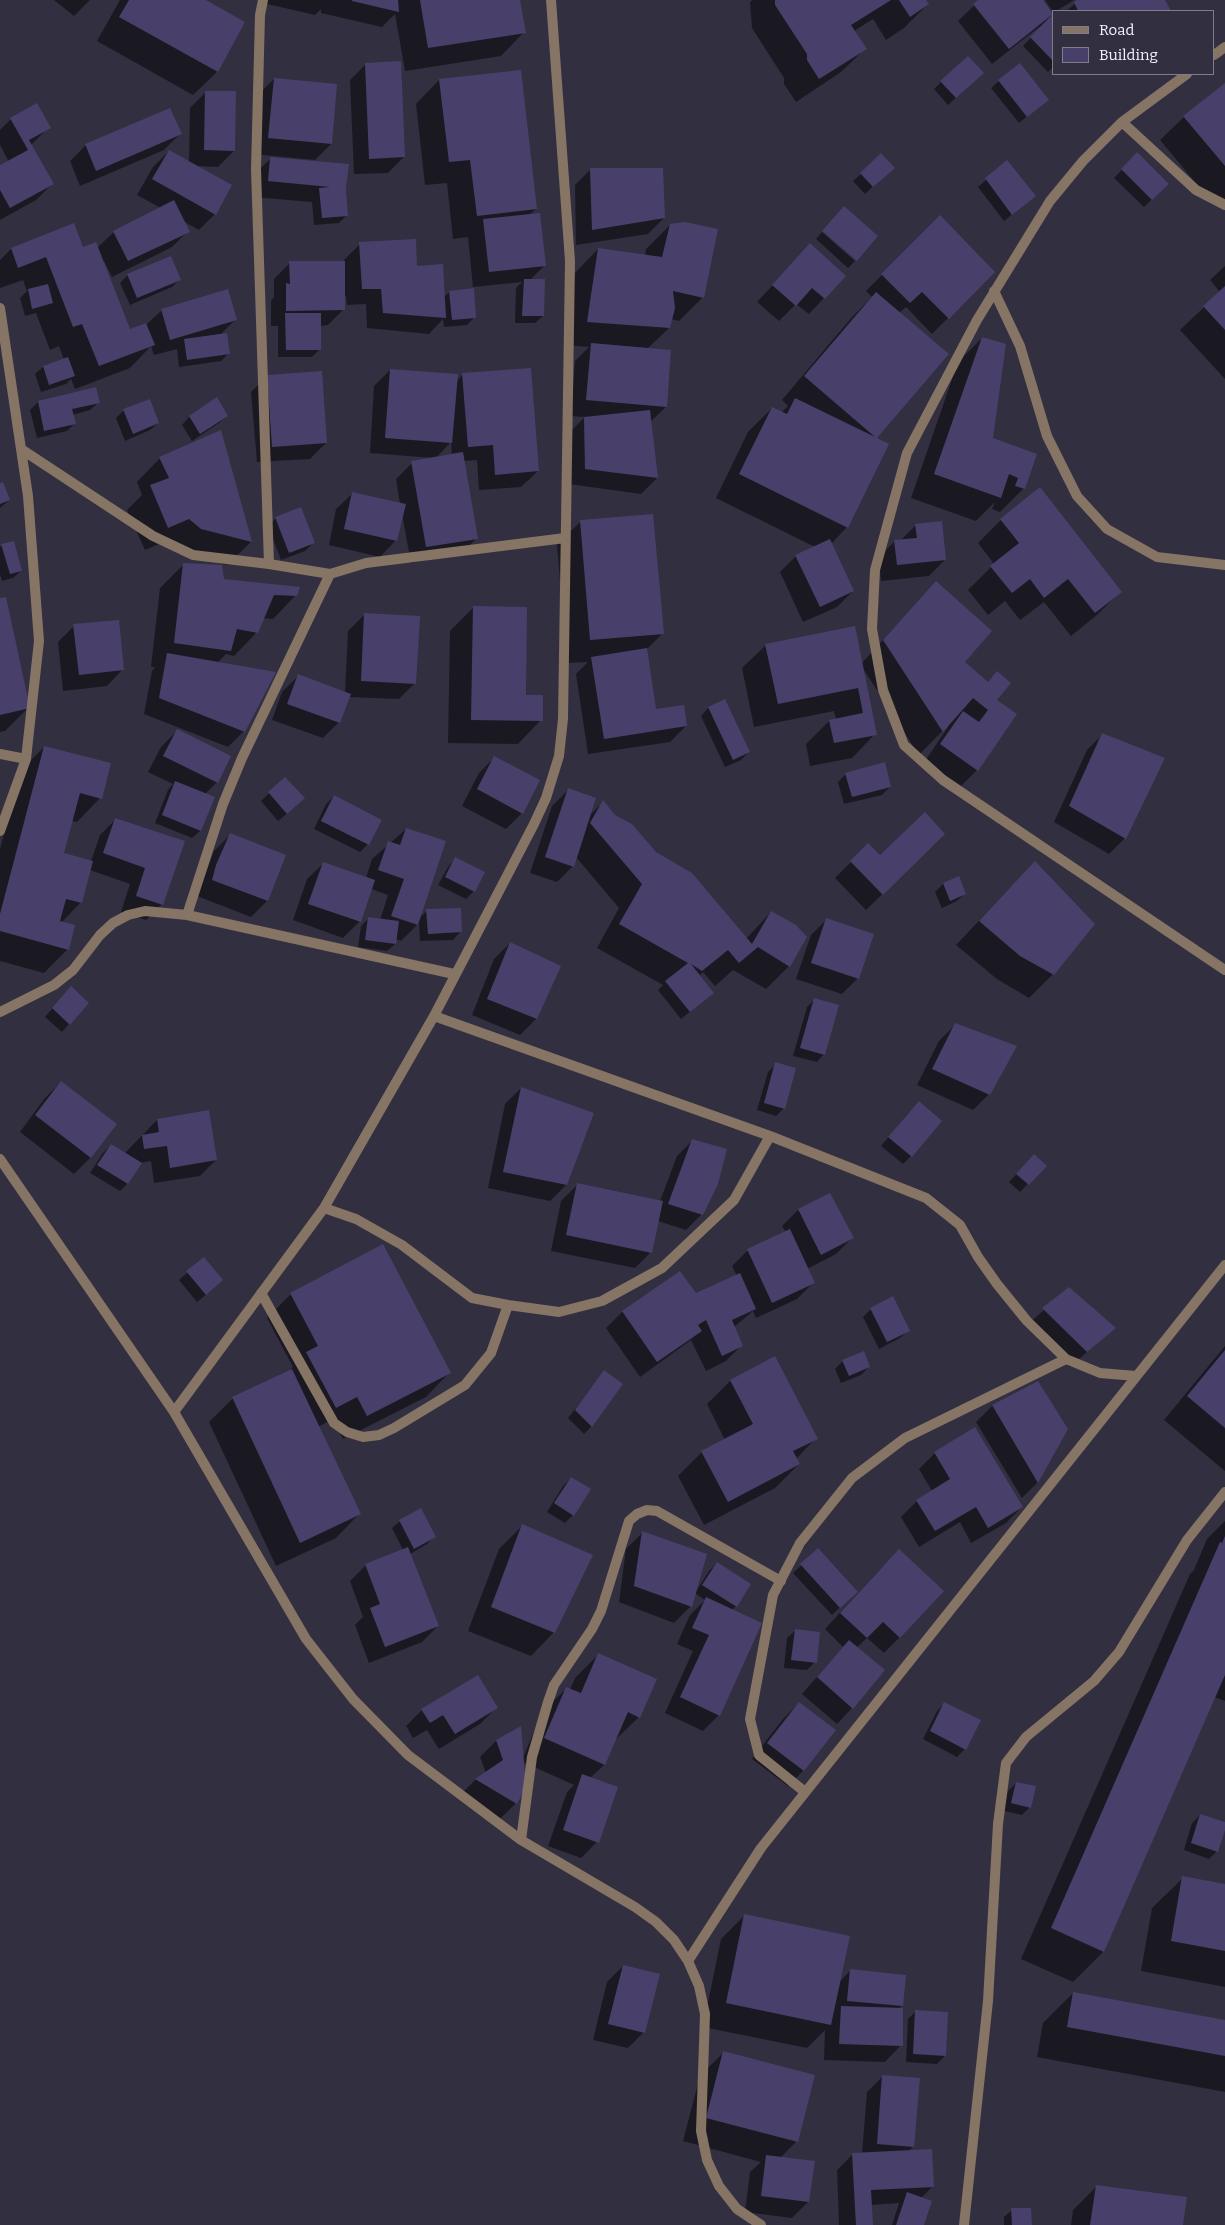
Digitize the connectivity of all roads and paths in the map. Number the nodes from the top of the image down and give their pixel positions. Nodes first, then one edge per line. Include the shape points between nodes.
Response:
1 (263, 0) edge
2 (551, 0) edge
3 (1186, 75) edge
4 (1122, 122) junction
5 (1225, 205) edge
6 (994, 291) junction
7 (0, 308) edge
8 (21, 449) junction
9 (564, 538) junction
10 (269, 564) junction
11 (1225, 565) edge
12 (330, 574) junction
13 (0, 754) edge
14 (26, 759) junction
15 (0, 831) edge
16 (187, 915) junction
17 (1225, 970) edge
18 (454, 974) junction
19 (0, 1012) edge
20 (434, 1016) junction
21 (770, 1136) junction
22 (0, 1159) edge
23 (324, 1208) junction
24 (1225, 1265) edge
25 (261, 1292) junction
26 (508, 1305) junction
27 (1066, 1359) junction
28 (1136, 1376) junction
29 (174, 1412) junction
30 (1225, 1492) edge
31 (781, 1581) junction
32 (805, 1792) junction
33 (521, 1840) junction
34 (688, 1961) junction
35 (761, 2225) edge
36 (964, 2225) edge

1 - 10 street via 256,169
2 - 9 street via 570,261
3 - 4 street
4 - 5 street via 1196,190
4 - 6 street via 1083,161 1050,201
6 - 11 street via 1020,346 1047,436 1076,496 1107,530 1157,557
6 - 17 street via 907,453 875,570 872,629 883,690 904,745 943,780
7 - 8 street
8 - 10 street via 153,536 193,555
8 - 14 street via 28,496 39,641
9 - 12 street via 366,563
9 - 18 street via 563,718 559,756 534,824
10 - 12 street
12 - 16 street via 223,804
13 - 14 street
14 - 15 street
16 - 18 street
16 - 19 street via 145,912 128,915 100,935 73,970 54,986
18 - 20 street
20 - 21 street
20 - 23 street
21 - 26 street via 734,1200 662,1268 602,1300 559,1312
21 - 27 street via 926,1198 960,1224 997,1284 1027,1321
22 - 29 street
23 - 25 street
23 - 26 street via 356,1219 402,1245 472,1298
24 - 28 street
25 - 26 street via 334,1422 347,1432 363,1437 379,1435 394,1428 465,1385 491,1353
25 - 29 street
27 - 28 street via 1100,1373
27 - 31 street via 905,1438 852,1478 800,1543
28 - 32 street
29 - 33 street via 306,1640 353,1699 408,1755
30 - 36 street via 1187,1540 1119,1652 1094,1681 1026,1737 1006,1763 998,1824 988,2001
31 - 32 street via 773,1595 750,1719 759,1755
31 - 33 street via 657,1511 647,1510 629,1521 601,1611 554,1685 548,1702 532,1757
32 - 34 street via 762,1848
33 - 34 street via 656,1922
34 - 35 street via 699,1986 705,2014 702,2131 707,2160 718,2186 737,2209

